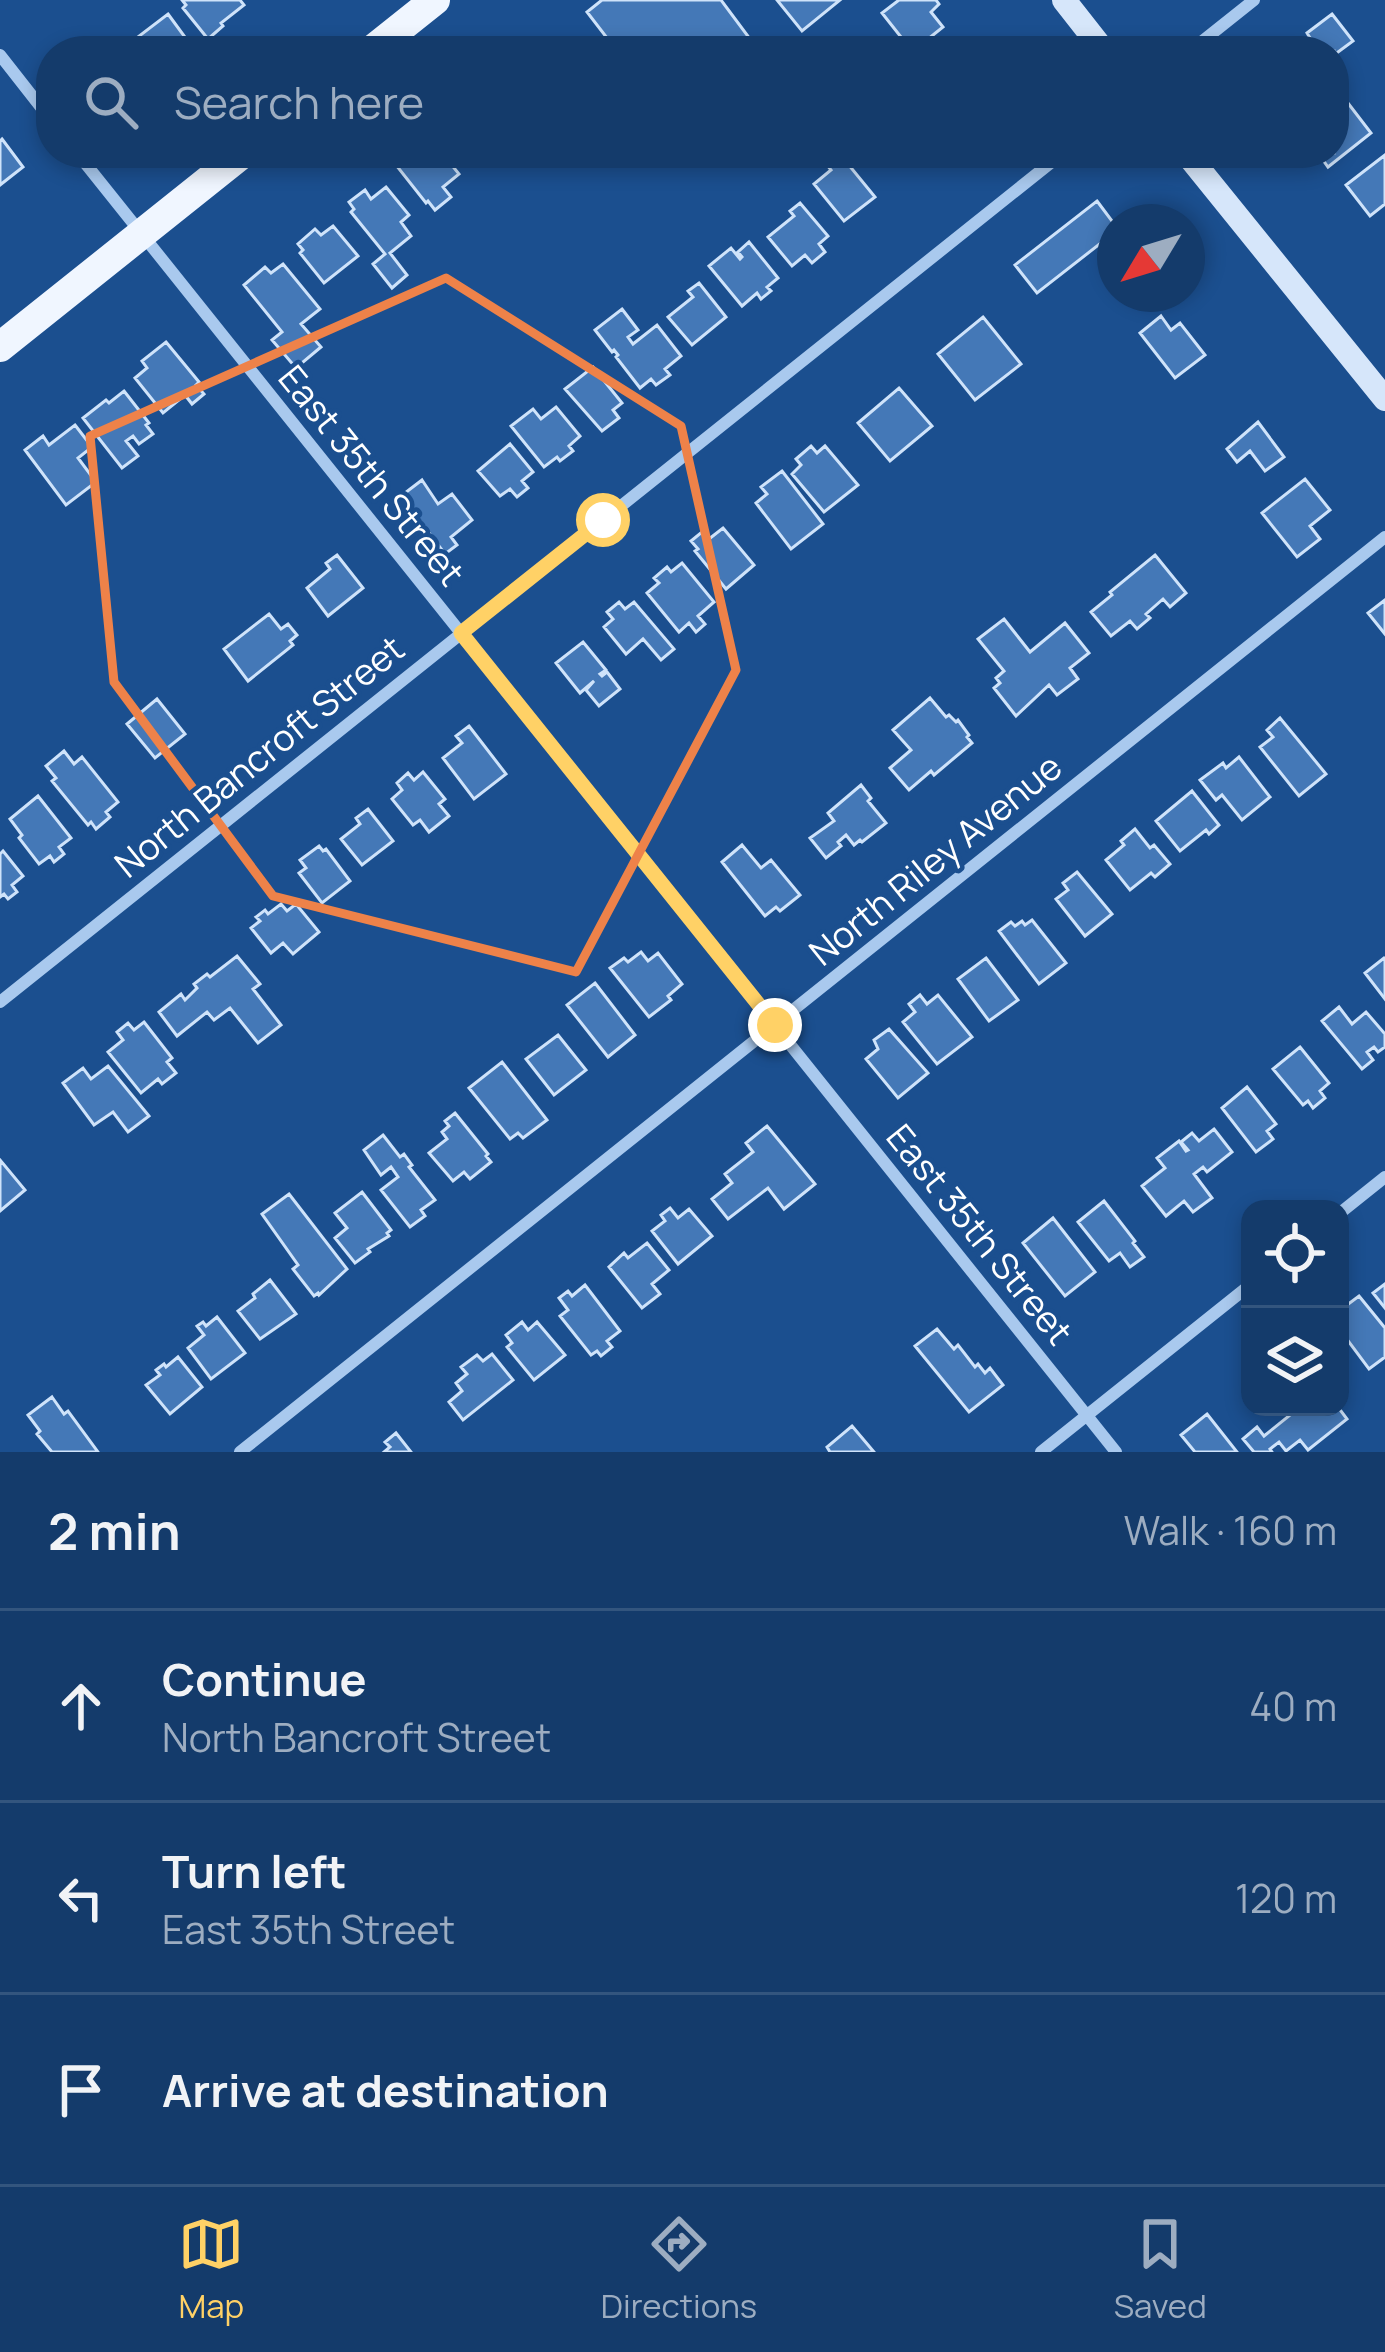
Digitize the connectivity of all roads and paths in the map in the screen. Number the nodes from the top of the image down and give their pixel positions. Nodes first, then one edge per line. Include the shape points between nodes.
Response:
1 (435, 0) edge
2 (1064, 0) edge
3 (1254, 0) edge
4 (390, 36) edge
5 (1092, 36) edge
6 (1209, 36) edge
7 (0, 55) edge
8 (36, 101) edge
9 (89, 168) edge
10 (224, 168) edge
11 (1044, 168) edge
12 (1198, 168) edge
13 (140, 234) junction
14 (0, 347) edge
15 (1385, 399) edge
16 (1385, 537) edge
17 (461, 633) junction
18 (0, 1002) edge
19 (775, 1025) junction
20 (1385, 1177) edge
21 (1349, 1206) edge
22 (1241, 1292) edge
23 (1087, 1416) junction
24 (240, 1452) edge
25 (1042, 1452) edge
26 (1116, 1452) edge

1 - 4 main road
2 - 5 main road
3 - 6 street
7 - 8 street
9 - 13 street, East 35th Street
10 - 13 main road
11 - 17 street, North Bancroft Street
12 - 15 main road
13 - 14 main road
13 - 17 street, East 35th Street
16 - 19 street, North Riley Avenue
17 - 18 street, North Bancroft Street
17 - 19 street, East 35th Street
19 - 23 street, East 35th Street
19 - 24 street, North Riley Avenue
20 - 21 street
22 - 23 street
23 - 25 street
23 - 26 street, East 35th Street

